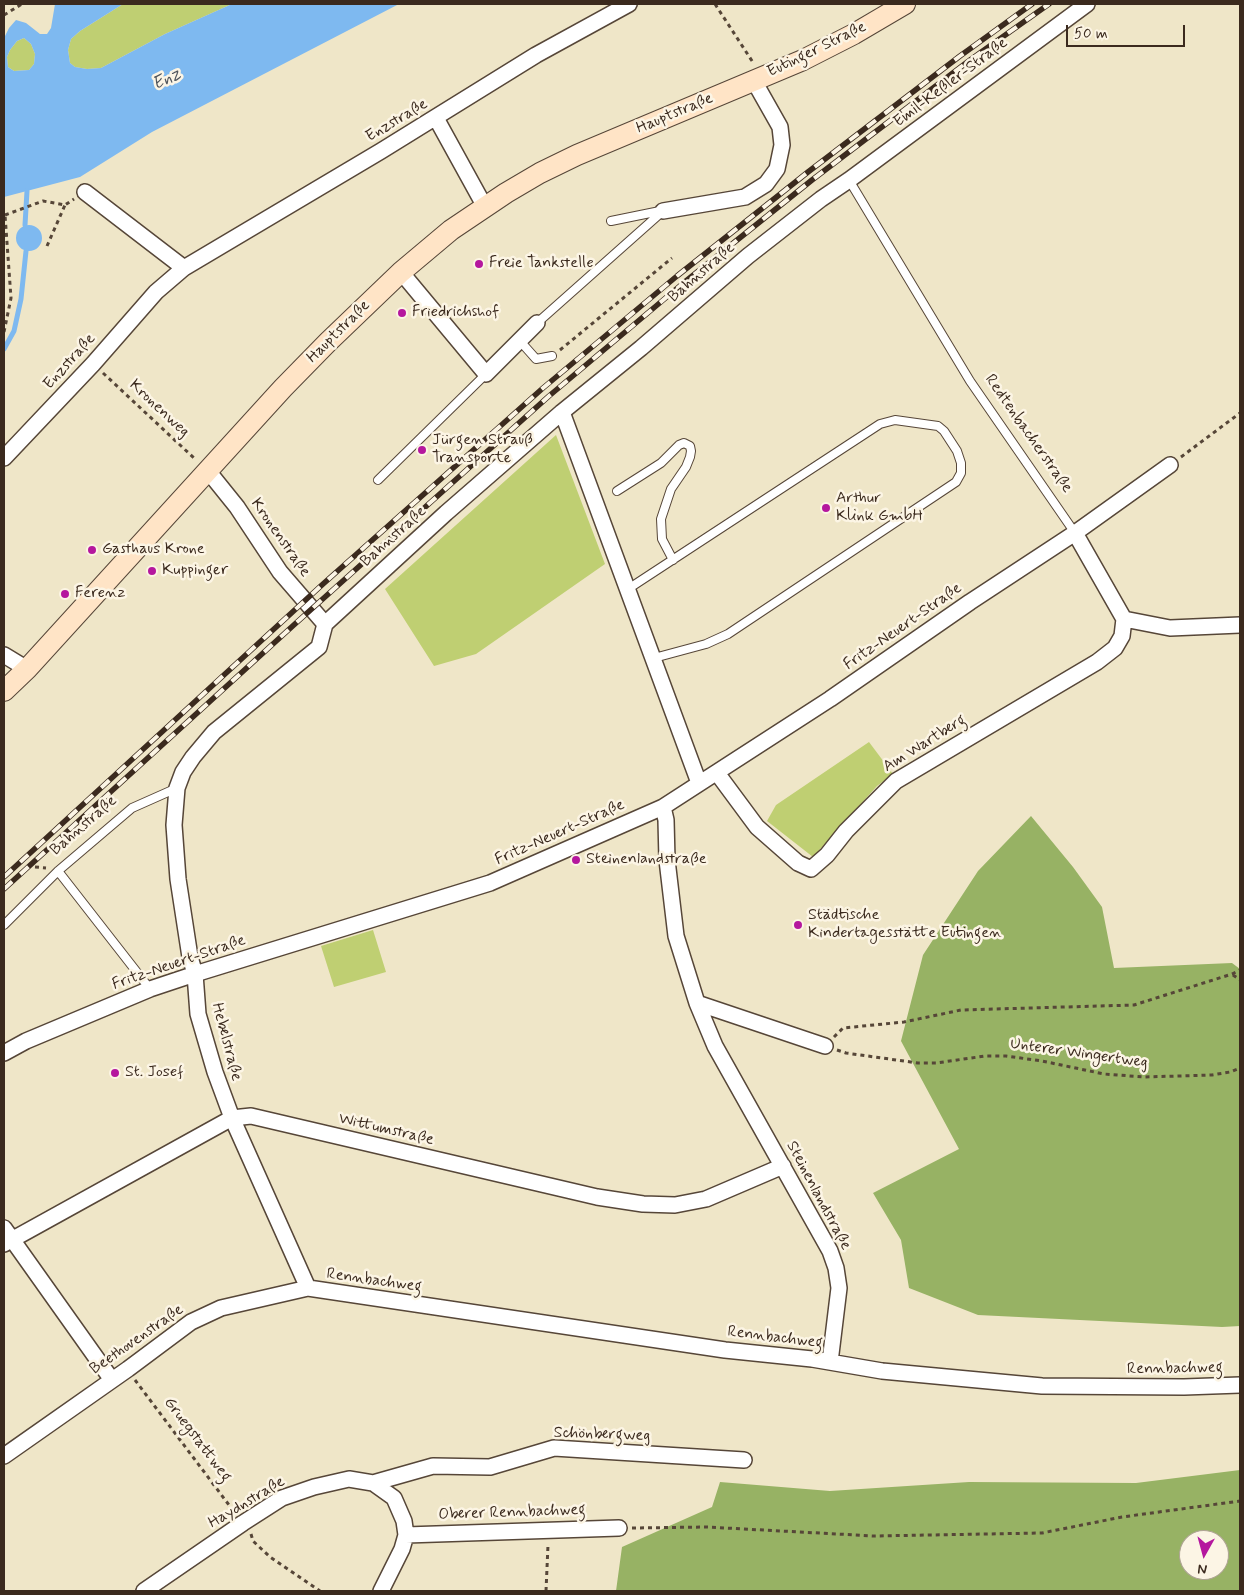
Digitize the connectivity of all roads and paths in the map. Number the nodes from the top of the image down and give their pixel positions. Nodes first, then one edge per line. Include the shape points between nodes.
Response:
1 (22, 4) edge
2 (629, 4) edge
3 (715, 4) edge
4 (905, 4) edge
5 (1087, 4) edge
6 (4, 15) edge
7 (754, 81) junction
8 (436, 118) junction
9 (849, 180) junction
10 (836, 189) joint
11 (85, 192) joint
12 (65, 205) junction
13 (485, 207) junction
14 (662, 211) junction
15 (4, 215) edge
16 (611, 221) dead end
17 (47, 246) dead end
18 (672, 258) dead end
19 (184, 268) junction
20 (401, 272) junction
21 (537, 324) joint
22 (4, 332) edge
23 (520, 341) junction
24 (552, 356) joint
25 (93, 364) junction
26 (486, 374) junction
27 (562, 412) junction
28 (1240, 413) edge
29 (4, 458) edge
30 (1170, 465) joint
31 (208, 471) junction
32 (378, 480) dead end
33 (618, 491) dead end
34 (1075, 533) junction
35 (673, 560) junction
36 (628, 589) junction
37 (1124, 619) junction
38 (324, 624) junction
39 (1240, 625) edge
40 (4, 655) edge
41 (654, 658) junction
42 (27, 669) junction
43 (4, 691) edge
44 (717, 773) junction
45 (699, 783) junction
46 (177, 788) junction
47 (663, 807) junction
48 (58, 871) junction
49 (4, 925) edge
50 (1240, 970) edge
51 (195, 974) junction
52 (1232, 974) junction
53 (1240, 980) edge
54 (150, 989) junction
55 (697, 1003) junction
56 (825, 1046) junction
57 (4, 1052) edge
58 (1240, 1068) edge
59 (232, 1118) junction
60 (783, 1166) junction
61 (6, 1237) edge
62 (308, 1288) junction
63 (830, 1362) junction
64 (128, 1369) junction
65 (112, 1380) junction
66 (1240, 1385) edge
67 (4, 1456) edge
68 (744, 1460) dead end
69 (373, 1482) junction
70 (1240, 1501) edge
71 (246, 1527) junction
72 (619, 1528) joint
73 (406, 1534) junction
74 (549, 1540) dead end
75 (144, 1591) edge
76 (320, 1591) edge
77 (381, 1591) edge
78 (546, 1591) edge

1 - 6 path
2 - 8 street, Enzstraße via 536,54
3 - 7 path via 755,65
4 - 7 street, Eutinger Straße via 854,34
5 - 9 street, Emil-Keßler-Straße
7 - 13 street, Hauptstraße via 577,155 540,173
7 - 14 street via 780,127 782,145 777,170 766,184 745,197
8 - 13 street
8 - 19 street, Enzstraße
9 - 10 street, Emil-Keßler-Straße
9 - 34 lane, Redtenbacherstraße via 970,381
10 - 27 street, Bahnstraße via 748,256
11 - 12 path
11 - 19 street
12 - 15 path via 43,201
12 - 17 path
13 - 20 street, Hauptstraße via 451,230
14 - 16 lane
14 - 21 lane
15 - 22 path via 11,298
18 - 24 path
19 - 25 street, Enzstraße via 156,292
20 - 26 street
20 - 31 street, Hauptstraße via 289,382
21 - 23 street
23 - 24 lane via 536,359
23 - 26 street
25 - 29 street, Enzstraße
25 - 31 path, Kronenweg
26 - 32 lane
27 - 36 street
27 - 38 street, Bahnstraße
28 - 30 path
30 - 34 street
31 - 38 street, Kronenstraße via 237,507 280,572
31 - 42 street, Hauptstraße
33 - 35 lane via 661,463 679,445 690,446 690,457 671,489 661,519 662,539
34 - 37 street
34 - 44 street, Fritz-Neuert-Straße
35 - 36 lane
35 - 41 lane via 887,421 938,426 957,451 961,462 962,473 956,482 728,634 706,644
36 - 41 street
37 - 39 street via 1170,628
37 - 44 street, Am Wartberg via 1122,636 1109,653 896,781 810,869 757,827
38 - 46 street via 320,647 214,732 183,772
40 - 42 street
41 - 45 street
42 - 43 street, Hauptstraße
44 - 45 street, Fritz-Neuert-Straße
45 - 47 street, Fritz-Neuert-Straße
46 - 48 lane, Bahnstraße via 132,808
46 - 51 street, Hebelstraße via 174,825 178,879
47 - 51 street, Fritz-Neuert-Straße via 490,883
47 - 55 street, Steinenlandstraße via 676,936
48 - 49 lane, Bahnstraße
48 - 54 lane
50 - 52 path
51 - 54 street, Fritz-Neuert-Straße
51 - 59 street, Hebelstraße via 198,1014 214,1072
52 - 53 path
52 - 56 path via 1134,1005 962,1010 904,1022 843,1028
54 - 57 street, Fritz-Neuert-Straße
55 - 56 street
55 - 60 street, Steinenlandstraße via 715,1046
56 - 58 path, Unterer Wingertweg via 846,1053 918,1063 1006,1056 1122,1076 1194,1076
59 - 60 street, Wittumstraße via 252,1116 597,1197 642,1204 675,1205 706,1199
59 - 61 street, Wittumstraße
59 - 62 street, Hebelstraße
60 - 63 street, Steinenlandstraße via 830,1251 836,1268 839,1288
61 - 65 street
62 - 63 street, Rennbachweg via 725,1350
62 - 64 street, Beethovenstraße via 221,1308 191,1322
63 - 66 street, Rennbachweg via 882,1371 1042,1386
64 - 65 street, Beethovenstraße
64 - 71 path, Gruegstattweg
65 - 67 street, Beethovenstraße
68 - 69 street, Schönbergweg via 554,1448 490,1467 432,1466
69 - 71 street, Haydnstraße via 349,1479 282,1498
69 - 73 street via 394,1498
70 - 72 path via 1042,1533 874,1536 707,1527
71 - 75 street, Haydnstraße
71 - 76 path, Gruegstattweg via 265,1553
72 - 73 street, Oberer Rennbachweg
73 - 77 street
74 - 78 path

